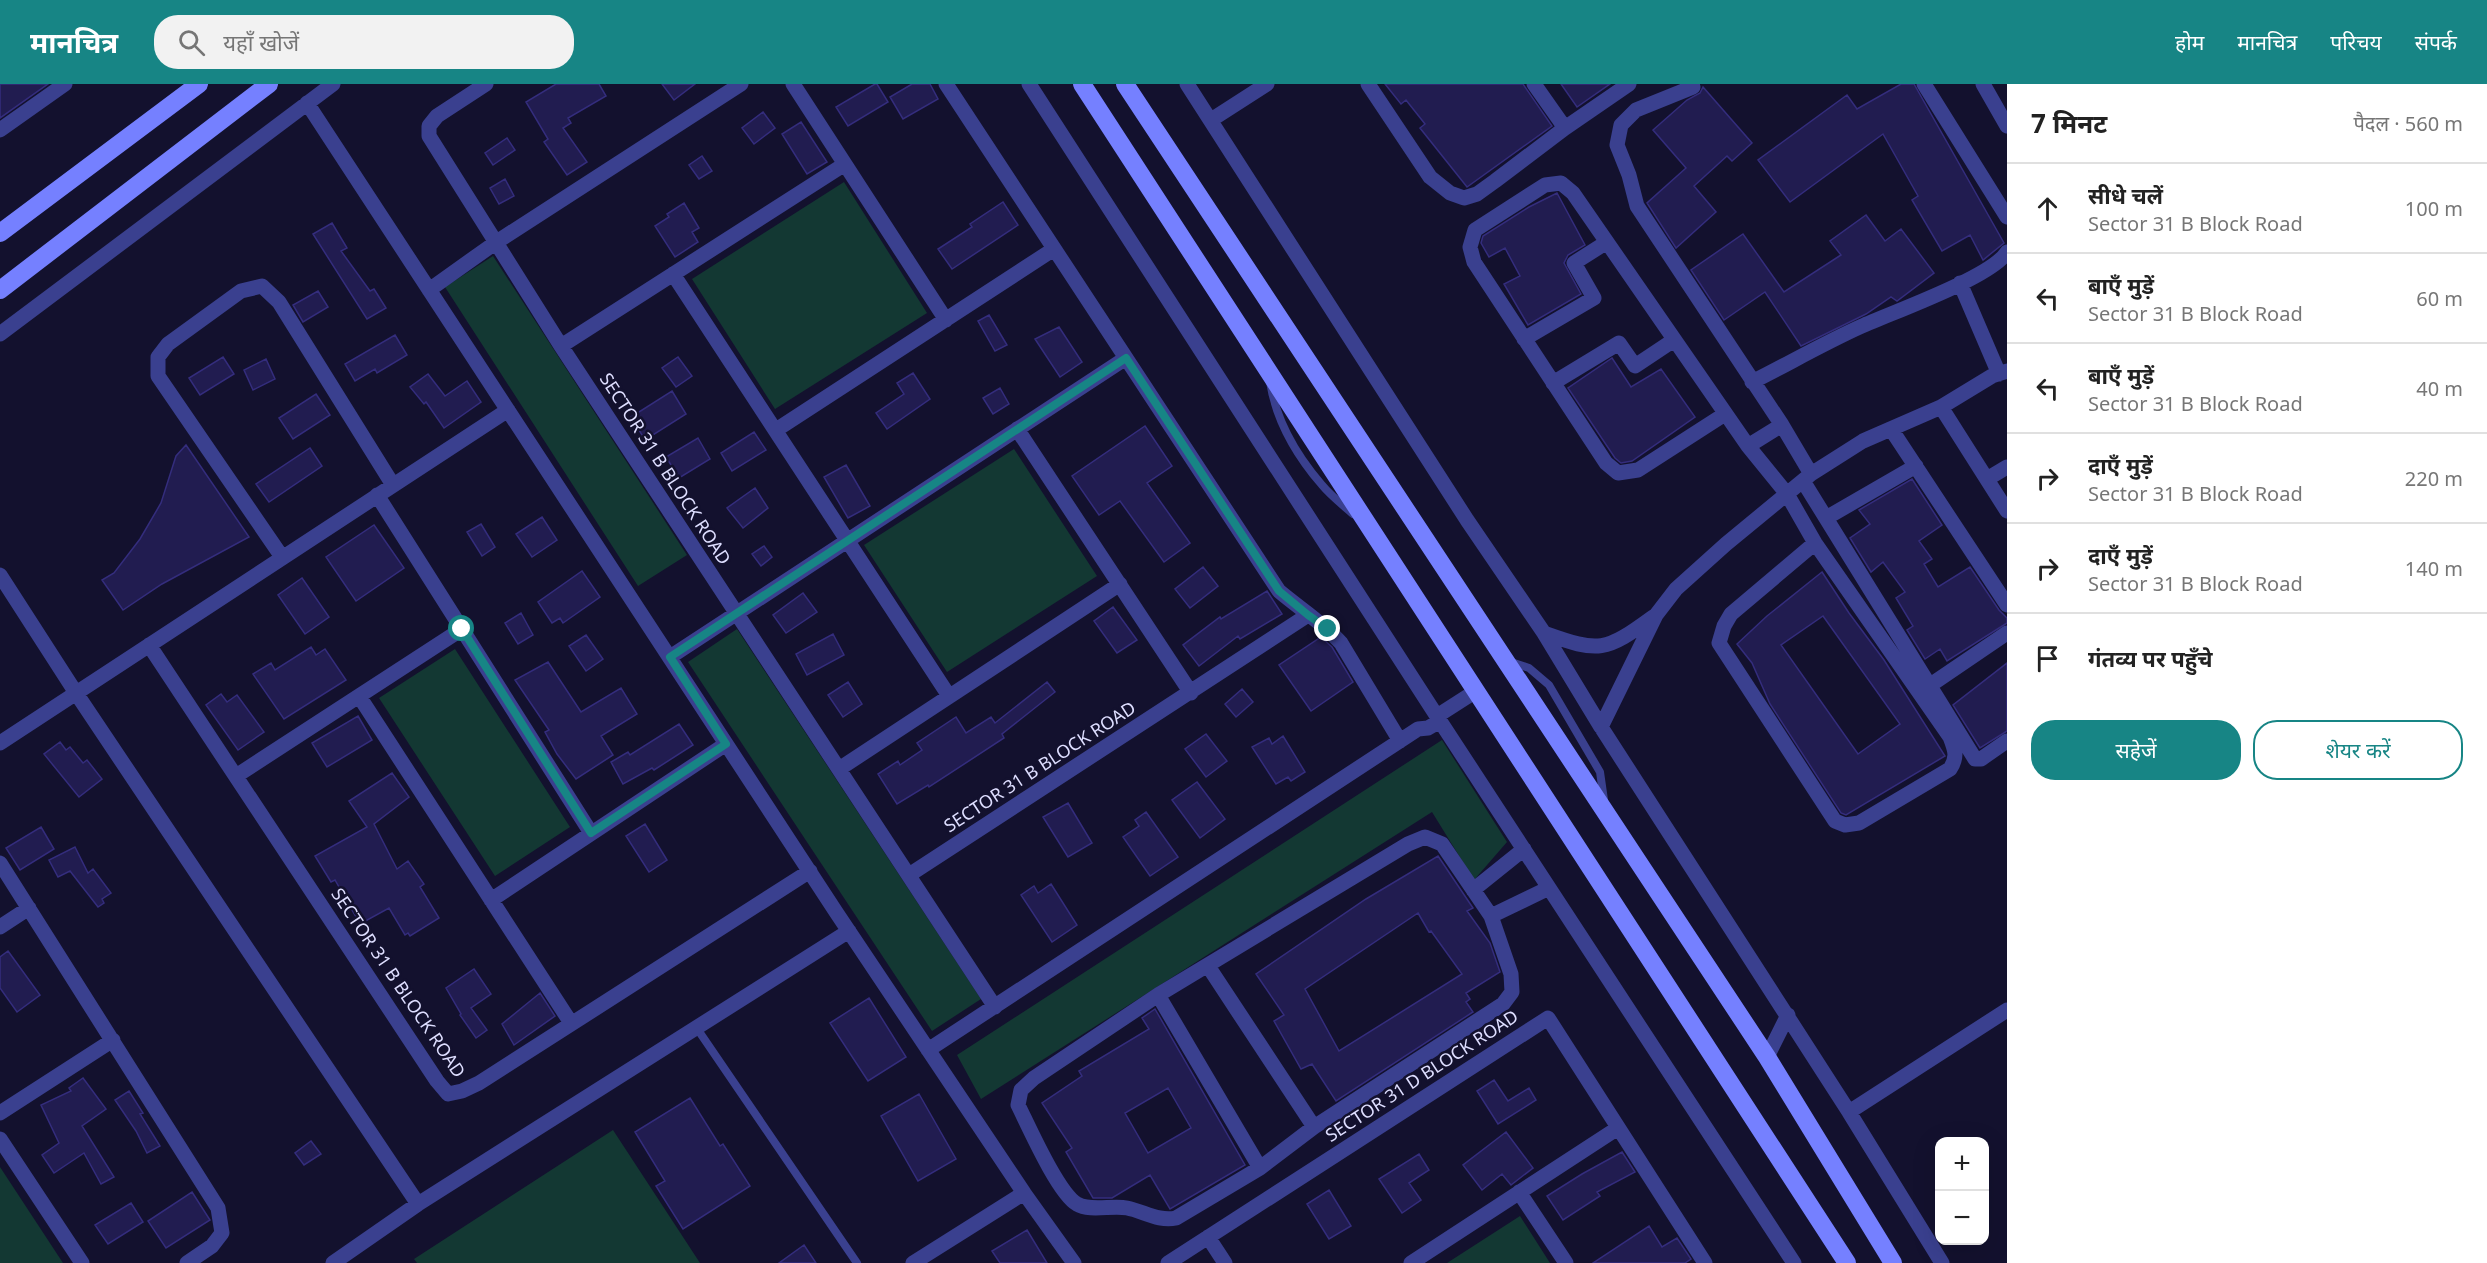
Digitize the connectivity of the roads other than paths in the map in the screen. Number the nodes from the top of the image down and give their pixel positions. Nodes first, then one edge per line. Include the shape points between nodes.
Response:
1 (65, 84) edge
2 (199, 84) edge
3 (269, 84) edge
4 (333, 84) edge
5 (486, 84) edge
6 (741, 84) edge
7 (793, 84) edge
8 (946, 84) edge
9 (1029, 84) edge
10 (1083, 84) edge
11 (1125, 84) edge
12 (1187, 84) edge
13 (1267, 84) edge
14 (1368, 84) edge
15 (1534, 84) edge
16 (1629, 84) edge
17 (1924, 84) edge
18 (1983, 84) edge
19 (1693, 87) dead end
20 (307, 104) junction
21 (1211, 120) junction
22 (2007, 126) edge
23 (1565, 128) junction
24 (0, 130) edge
25 (845, 164) junction
26 (2007, 217) edge
27 (0, 233) edge
28 (1607, 242) junction
29 (495, 243) junction
30 (1054, 249) junction
31 (2007, 252) edge
32 (674, 274) junction
33 (1960, 283) junction
34 (0, 290) edge
35 (429, 290) junction
36 (946, 320) junction
37 (0, 334) edge
38 (1524, 339) junction
39 (1674, 340) junction
40 (561, 346) junction
41 (1126, 358) junction
42 (2003, 372) edge
43 (1752, 382) junction
44 (1553, 383) junction
45 (1941, 407) junction
46 (507, 410) junction
47 (1725, 414) junction
48 (1782, 425) junction
49 (1017, 429) junction
50 (1891, 429) junction
51 (776, 430) junction
52 (1748, 446) junction
53 (1916, 466) junction
54 (2007, 467) edge
55 (1807, 477) junction
56 (1987, 479) junction
57 (393, 485) junction
58 (1787, 494) junction
59 (378, 495) junction
60 (2007, 510) edge
61 (1826, 519) junction
62 (848, 541) junction
63 (1815, 543) junction
64 (282, 557) junction
65 (0, 575) edge
66 (1120, 584) junction
67 (2007, 605) edge
68 (737, 614) junction
69 (1308, 615) junction
70 (1656, 615) junction
71 (462, 629) junction
72 (1544, 633) junction
73 (2007, 633) edge
74 (149, 645) junction
75 (670, 657) junction
76 (1929, 686) junction
77 (1476, 691) junction
78 (76, 693) junction
79 (1191, 693) junction
80 (359, 696) junction
81 (949, 696) junction
82 (1437, 717) junction
83 (1601, 727) junction
84 (1400, 741) junction
85 (2007, 741) edge
86 (0, 742) edge
87 (726, 744) junction
88 (839, 769) junction
89 (236, 776) junction
90 (591, 833) junction
91 (1524, 849) junction
92 (0, 863) edge
93 (810, 871) junction
94 (909, 875) junction
95 (1549, 888) junction
96 (1473, 890) junction
97 (491, 900) junction
98 (28, 908) junction
99 (1491, 916) junction
100 (0, 927) edge
101 (849, 931) junction
102 (1208, 966) junction
103 (1158, 995) junction
104 (995, 1007) junction
105 (2007, 1010) edge
106 (1788, 1015) junction
107 (571, 1023) junction
108 (696, 1027) junction
109 (113, 1040) junction
110 (928, 1050) junction
111 (1767, 1057) junction
112 (1849, 1112) junction
113 (0, 1113) edge
114 (1314, 1127) junction
115 (1618, 1128) junction
116 (0, 1139) edge
117 (1260, 1167) junction
118 (1519, 1192) junction
119 (1024, 1193) junction
120 (418, 1204) junction
121 (1208, 1237) junction
122 (82, 1263) edge
123 (187, 1263) edge
124 (333, 1263) edge
125 (857, 1263) edge
126 (913, 1263) edge
127 (1074, 1263) edge
128 (1168, 1263) edge
129 (1225, 1263) edge
130 (1411, 1263) edge
131 (1566, 1263) edge
132 (1705, 1263) edge
133 (1794, 1263) edge
134 (1847, 1263) edge
135 (1893, 1263) edge
136 (1942, 1263) edge

1 - 24 street
2 - 27 street
3 - 34 street
4 - 20 street
5 - 29 street, SECTOR 31 B BLOCK ROAD via 437,116 429,126 429,136
6 - 29 street
7 - 25 street
8 - 30 street
9 - 82 street
10 - 77 street
11 - 111 street
12 - 21 street
13 - 21 street
14 - 23 street via 1430,177 1450,193 1464,198 1477,194
15 - 23 street
16 - 23 street
17 - 26 street
18 - 22 street
19 - 43 street via 1636,110 1621,125 1617,145 1636,206
20 - 35 street
20 - 37 street
21 - 72 street via 1467,520
25 - 32 street
25 - 36 street
28 - 38 street via 1574,263 1594,298
28 - 38 street via 1573,193 1561,183 1545,185 1474,230 1470,247 1474,262
28 - 39 street
29 - 35 street
29 - 40 street, SECTOR 31 B BLOCK ROAD
30 - 36 street
30 - 41 street
31 - 33 street via 2002,261
32 - 40 street
32 - 51 street
33 - 42 street
33 - 43 street via 1860,327
35 - 46 street
36 - 51 street
38 - 44 street
39 - 44 street via 1635,366 1619,343
39 - 47 street
40 - 68 street, SECTOR 31 B BLOCK ROAD
41 - 49 street
41 - 69 street via 1279,591
42 - 45 street
43 - 48 street
44 - 47 street via 1606,463 1618,473 1638,470
45 - 50 street
45 - 56 street
46 - 57 street
46 - 75 street
47 - 52 street
48 - 52 street
48 - 55 street
49 - 62 street
49 - 66 street
50 - 53 street
50 - 55 street via 1863,441
51 - 62 street
52 - 58 street
53 - 61 street
53 - 67 street
54 - 56 street
55 - 58 street
55 - 61 street
56 - 60 street
57 - 59 street
57 - 64 street via 279,302 262,286 241,291 168,344 158,357 158,376
58 - 63 street
58 - 70 street via 1676,589
59 - 64 street
59 - 71 street
61 - 76 street
62 - 68 street
62 - 81 street
63 - 63 street via 1731,614 1719,643 1835,821 1845,825 1859,823 1950,769 1955,750 1950,737
64 - 74 street
65 - 78 street
66 - 79 street
66 - 81 street
68 - 75 street
68 - 88 street, SECTOR 31 B BLOCK ROAD
69 - 79 street, SECTOR 31 B BLOCK ROAD
69 - 84 street via 1341,643
70 - 72 street via 1606,646 1583,647
70 - 83 street
71 - 80 street
71 - 90 street
72 - 83 street
73 - 76 street
74 - 78 street
74 - 89 street, SECTOR 31 B BLOCK ROAD
75 - 87 street
76 - 85 street via 1975,759
77 - 82 street
77 - 134 street
78 - 86 street
78 - 120 street
79 - 94 street, SECTOR 31 B BLOCK ROAD
80 - 89 street
80 - 97 street
81 - 88 street
82 - 84 street via 1423,719 1418,729
82 - 91 street
83 - 106 street
84 - 104 street
87 - 90 street
87 - 93 street
88 - 94 street, SECTOR 31 B BLOCK ROAD
89 - 107 street, SECTOR 31 B BLOCK ROAD via 448,1094 478,1083
90 - 97 street
91 - 95 street
91 - 96 street
92 - 98 street
93 - 101 street
93 - 107 street, SECTOR 31 B BLOCK ROAD
94 - 104 street, SECTOR 31 B BLOCK ROAD
95 - 99 street
95 - 133 street
96 - 99 street
96 - 102 street via 1442,844 1425,837
97 - 107 street
98 - 100 street
98 - 109 street
99 - 114 street via 1511,974 1512,992 1503,1004
101 - 108 street
101 - 110 street
102 - 103 street
102 - 114 street
103 - 117 street
103 - 117 street via 1021,1090 1018,1105 1065,1192 1078,1204 1095,1208 1116,1206 1169,1219
104 - 110 street
105 - 112 street
106 - 111 street
106 - 112 street
108 - 120 street
108 - 125 lane
109 - 113 street
109 - 123 street via 218,1208 222,1233 212,1246
110 - 119 street
111 - 135 street
112 - 136 street
114 - 117 street
115 - 118 street
115 - 121 street, SECTOR 31 D BLOCK ROAD via 1548,1018
115 - 132 street, SECTOR 31 D BLOCK ROAD
116 - 122 street
118 - 130 street
118 - 131 street
119 - 126 street
119 - 127 street
120 - 124 street
121 - 128 street, SECTOR 31 D BLOCK ROAD
121 - 129 street

